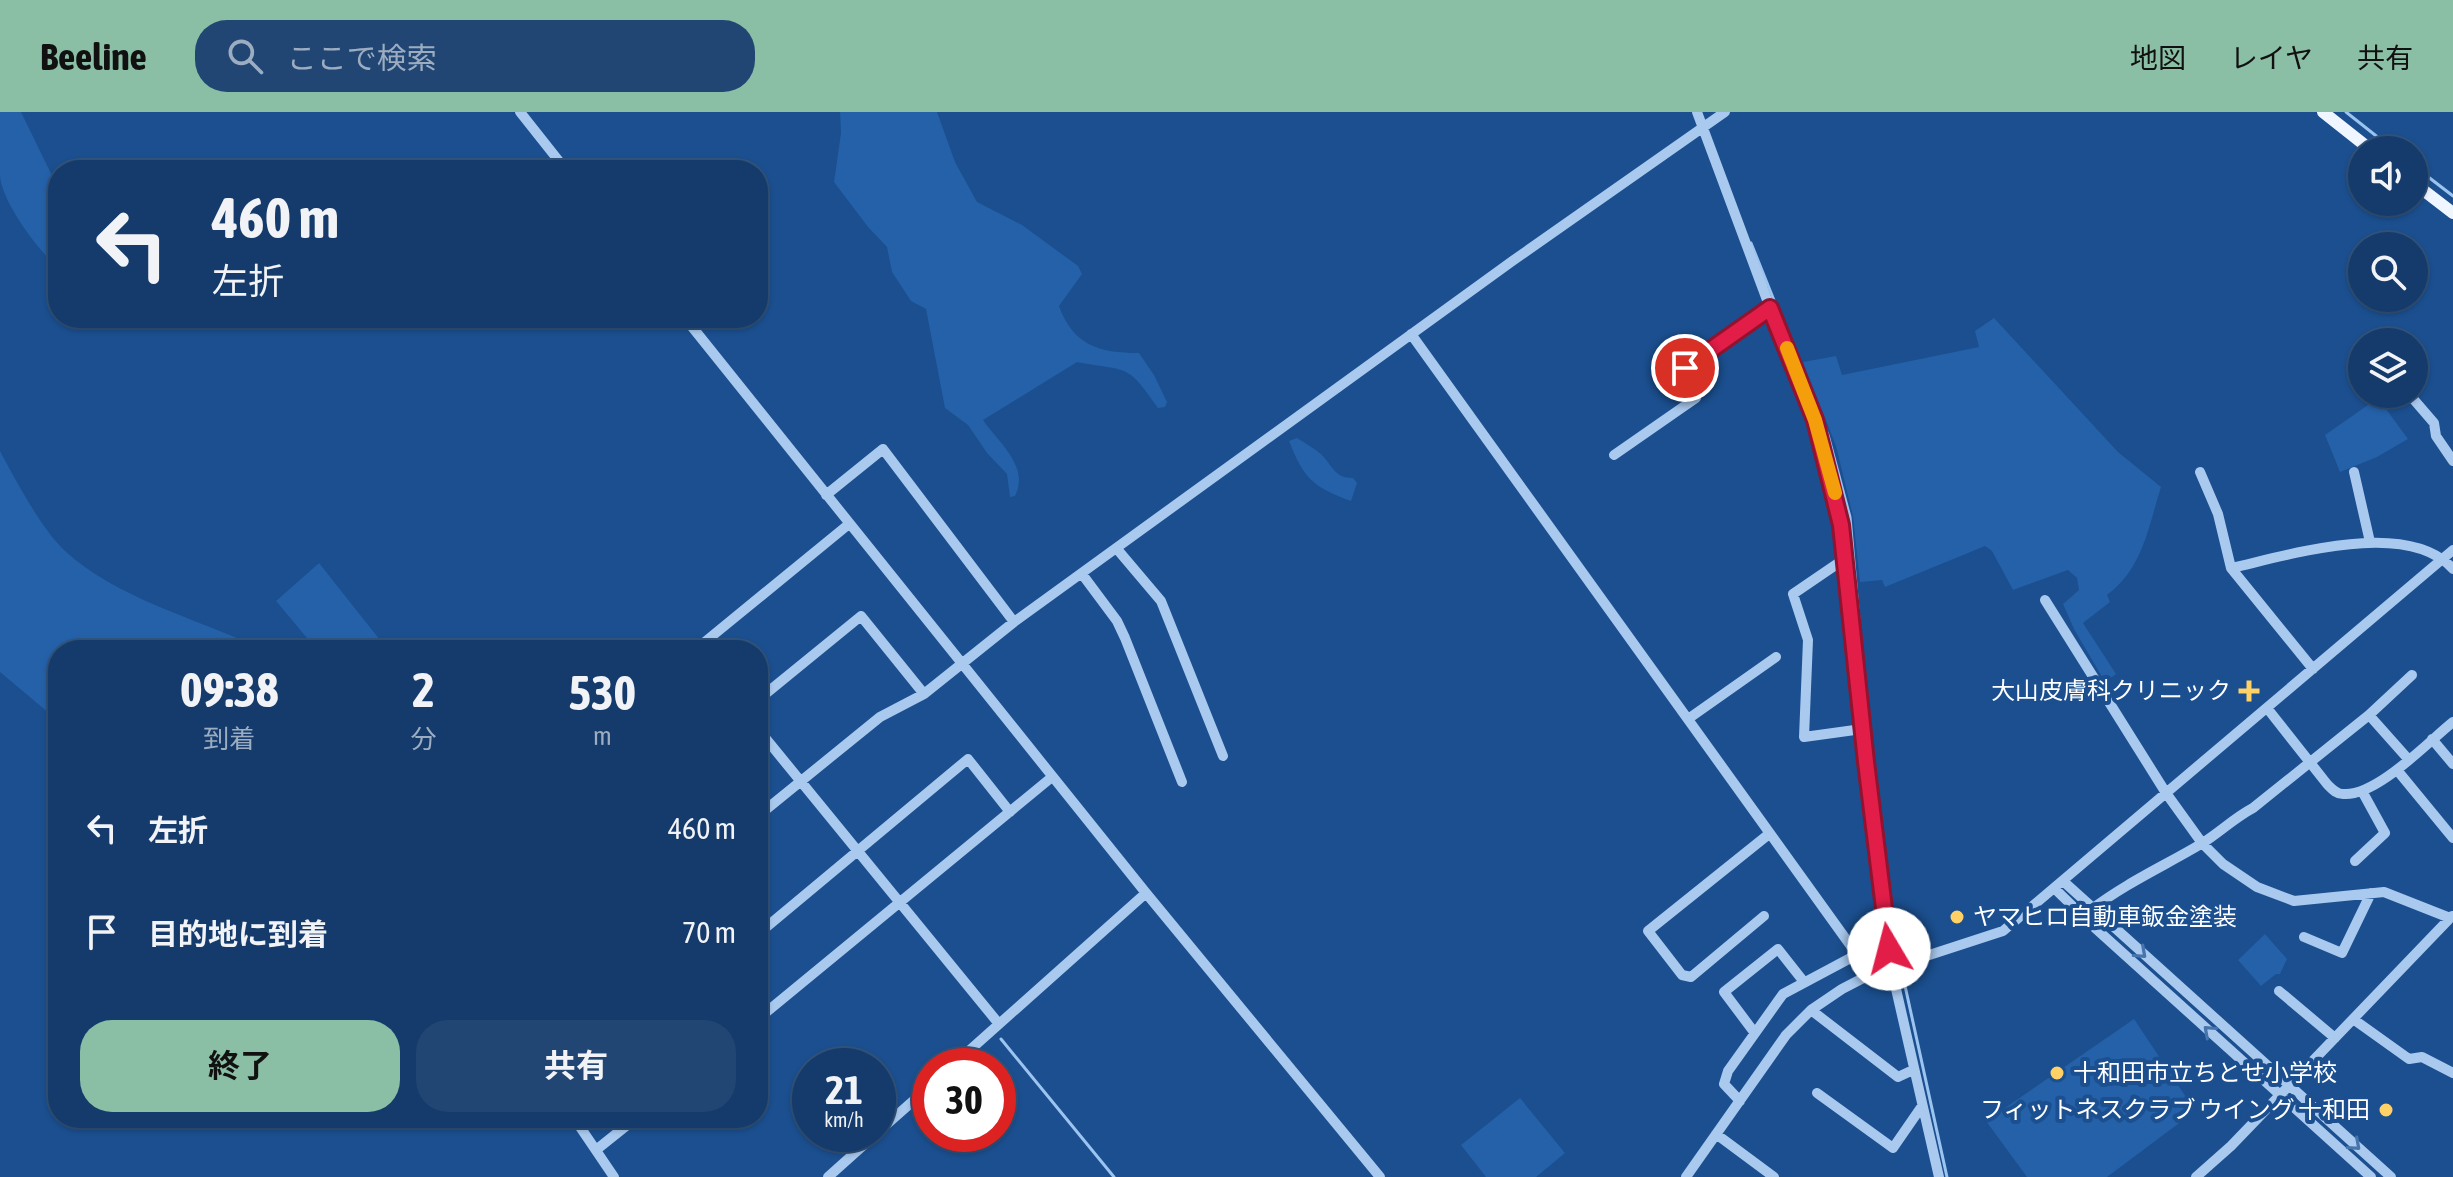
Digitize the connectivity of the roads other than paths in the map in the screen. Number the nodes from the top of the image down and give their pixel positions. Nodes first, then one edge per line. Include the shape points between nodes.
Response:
1 (520, 112) edge
2 (1697, 112) edge
3 (1725, 112) edge
4 (2323, 112) edge
5 (1701, 129) junction
6 (2353, 136) edge
7 (558, 160) edge
8 (2428, 192) edge
9 (2451, 208) edge
10 (1770, 308) junction
11 (693, 328) edge
12 (1411, 334) junction
13 (2421, 408) edge
14 (1614, 455) dead end
15 (2453, 461) edge
16 (2200, 472) dead end
17 (2354, 472) dead end
18 (826, 495) junction
19 (849, 524) junction
20 (2370, 542) junction
21 (1117, 549) junction
22 (2453, 550) edge
23 (2443, 558) junction
24 (1846, 563) junction
25 (2231, 568) junction
26 (2453, 569) edge
27 (1082, 574) junction
28 (2045, 600) dead end
29 (1014, 622) junction
30 (707, 640) edge
31 (1776, 657) dead end
32 (961, 662) junction
33 (2313, 669) junction
34 (2412, 675) dead end
35 (768, 692) edge
36 (924, 694) junction
37 (2267, 708) junction
38 (2369, 715) junction
39 (1688, 719) junction
40 (2453, 722) edge
41 (1862, 729) junction
42 (2432, 739) junction
43 (768, 741) edge
44 (1223, 756) dead end
45 (2409, 760) junction
46 (2309, 764) junction
47 (2453, 764) edge
48 (2397, 770) junction
49 (1052, 777) junction
50 (802, 781) junction
51 (1182, 782) dead end
52 (2362, 791) junction
53 (2166, 793) junction
54 (768, 808) edge
55 (1010, 812) junction
56 (1769, 834) junction
57 (2453, 838) edge
58 (2202, 843) junction
59 (858, 852) junction
60 (2355, 861) dead end
61 (2058, 884) junction
62 (1146, 893) junction
63 (2371, 893) junction
64 (898, 903) junction
65 (2092, 909) junction
66 (1764, 916) dead end
67 (2451, 916) edge
68 (768, 926) edge
69 (2304, 937) dead end
70 (1858, 954) junction
71 (1891, 967) junction
72 (1871, 974) junction
73 (1804, 982) junction
74 (2279, 991) dead end
75 (1811, 1010) junction
76 (768, 1011) edge
77 (2353, 1019) junction
78 (999, 1024) junction
79 (1754, 1032) junction
80 (2335, 1038) junction
81 (972, 1048) edge
82 (1913, 1070) junction
83 (2453, 1073) edge
84 (2290, 1085) junction
85 (1817, 1093) dead end
86 (2280, 1094) junction
87 (1740, 1101) junction
88 (912, 1102) edge
89 (1922, 1106) junction
90 (896, 1116) edge
91 (581, 1128) edge
92 (624, 1128) edge
93 (1716, 1134) junction
94 (596, 1150) junction
95 (856, 1152) edge
96 (2364, 1175) edge
97 (614, 1177) edge
98 (828, 1177) edge
99 (1380, 1177) edge
100 (1686, 1177) edge
101 (1774, 1177) edge
102 (1939, 1177) edge
103 (2196, 1177) edge
104 (2391, 1177) edge

1 - 7 street
2 - 5 street
3 - 5 street
4 - 6 main road
5 - 10 street
5 - 12 street
8 - 9 main road
10 - 14 street via 1685,368 1696,398
10 - 24 street via 1825,451
11 - 18 street
12 - 21 street
12 - 39 street
13 - 15 street
16 - 25 street via 2218,514
17 - 20 street
18 - 19 street
18 - 29 street via 883,449
19 - 30 street
19 - 32 street
20 - 23 street via 2420,548
20 - 25 street
21 - 27 street
21 - 44 street via 1161,601
22 - 23 street
23 - 26 street
23 - 33 street
24 - 41 street
24 - 41 street via 1793,594 1808,640 1804,737
25 - 33 street
27 - 29 street
27 - 51 street via 1117,621
28 - 53 street
29 - 32 street
31 - 39 street
32 - 36 street
32 - 49 street
33 - 37 street
34 - 38 street
35 - 36 street via 861,616
36 - 50 street via 880,717
37 - 46 street
37 - 53 street
38 - 45 street
38 - 46 street
39 - 56 street
40 - 42 street
41 - 71 street
42 - 45 street
42 - 47 street
43 - 50 street
45 - 48 street
46 - 52 street via 2337,793
46 - 58 street
48 - 52 street
48 - 57 street
49 - 55 street
49 - 62 street
50 - 54 street
50 - 59 street
52 - 60 street via 2385,833
53 - 58 street
53 - 61 street
55 - 59 street via 968,759
55 - 64 street
56 - 66 street via 1648,931 1682,975 1691,977
56 - 70 street
58 - 63 street via 2223,864 2283,898 2304,901
58 - 65 street
59 - 64 street
59 - 68 street
61 - 65 street
61 - 71 street via 2003,931
86 -> 61 street via 2094,927
62 - 78 street
62 - 99 street
63 - 67 street via 2396,896
63 - 69 street via 2342,953
64 - 76 street
64 - 78 street
65 -> 84 street
67 - 77 street
70 - 72 street
70 - 73 street
71 - 72 street
71 - 82 street
72 - 75 street
73 - 79 street via 1783,994
73 - 79 street via 1778,949 1724,992
74 - 80 street
75 - 82 street via 1898,1077
75 - 87 street via 1786,1035
77 - 80 street
77 - 83 street via 2409,1059 2422,1057
78 - 81 street
79 - 87 street via 1724,1084
80 - 84 street
82 - 89 street
84 - 86 street
84 -> 104 street
85 - 89 street via 1893,1148
86 - 96 street
86 - 103 street
87 - 93 street
88 - 90 street
89 - 102 street
91 - 94 street
92 - 94 street
93 - 100 street
93 - 101 street
94 - 97 street
95 - 98 street

